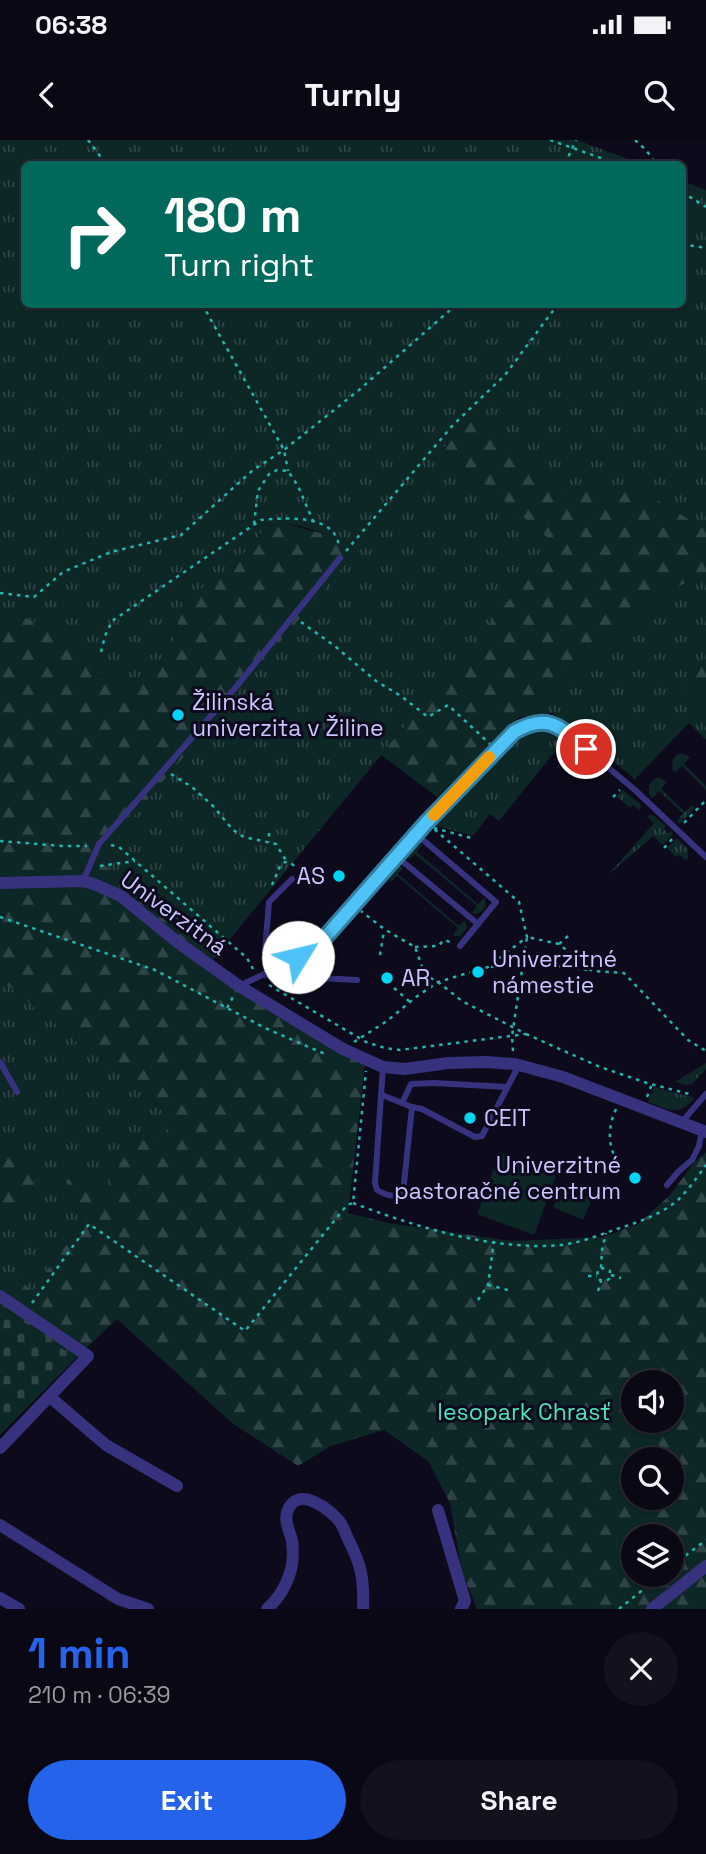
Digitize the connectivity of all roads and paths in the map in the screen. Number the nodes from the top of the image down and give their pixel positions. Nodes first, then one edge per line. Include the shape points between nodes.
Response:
1 (88, 140) edge
2 (550, 140) edge
3 (576, 140) edge
4 (635, 140) edge
5 (571, 148) junction
6 (104, 161) edge
7 (566, 161) edge
8 (609, 161) edge
9 (654, 161) edge
10 (686, 194) edge
11 (706, 207) edge
12 (686, 245) edge
13 (706, 248) edge
14 (204, 308) edge
15 (452, 308) edge
16 (555, 308) edge
17 (284, 450) junction
18 (288, 471) junction
19 (313, 521) junction
20 (254, 524) junction
21 (340, 558) junction
22 (0, 593) edge
23 (293, 616) junction
24 (101, 652) dead end
25 (575, 748) dead end
26 (496, 750) junction
27 (566, 760) dead end
28 (165, 769) junction
29 (622, 787) dead end
30 (613, 797) dead end
31 (706, 800) edge
32 (677, 832) junction
33 (269, 833) dead end
34 (416, 834) junction
35 (475, 839) dead end
36 (0, 841) edge
37 (269, 842) junction
38 (99, 844) junction
39 (664, 848) dead end
40 (397, 856) junction
41 (706, 857) edge
42 (135, 861) junction
43 (287, 862) dead end
44 (88, 868) junction
45 (292, 879) dead end
46 (83, 881) junction
47 (0, 883) edge
48 (365, 914) dead end
49 (0, 918) edge
50 (478, 924) junction
51 (384, 929) junction
52 (61, 932) dead end
53 (568, 936) dead end
54 (527, 937) junction
55 (59, 938) junction
56 (559, 944) junction
57 (460, 946) joint
58 (415, 947) junction
59 (265, 951) dead end
60 (380, 955) dead end
61 (523, 962) junction
62 (488, 967) junction
63 (592, 971) junction
64 (259, 976) junction
65 (357, 980) dead end
66 (438, 982) junction
67 (239, 986) junction
68 (394, 988) dead end
69 (410, 1002) junction
70 (513, 1027) junction
71 (526, 1034) junction
72 (512, 1037) junction
73 (359, 1038) junction
74 (343, 1049) junction
75 (705, 1051) edge
76 (696, 1054) dead end
77 (366, 1061) junction
78 (0, 1062) edge
79 (519, 1065) junction
80 (383, 1067) junction
81 (507, 1087) junction
82 (17, 1092) dead end
83 (382, 1095) junction
84 (704, 1095) edge
85 (621, 1099) junction
86 (402, 1103) junction
87 (412, 1107) junction
88 (681, 1123) junction
89 (704, 1131) edge
90 (618, 1162) dead end
91 (706, 1165) edge
92 (667, 1185) dead end
93 (353, 1203) junction
94 (606, 1233) junction
95 (494, 1241) junction
96 (601, 1268) junction
97 (611, 1275) junction
98 (588, 1276) dead end
99 (597, 1276) junction
100 (621, 1278) dead end
101 (601, 1281) junction
102 (488, 1285) junction
103 (508, 1290) dead end
104 (598, 1291) dead end
105 (0, 1296) edge
106 (478, 1300) dead end
107 (25, 1313) junction
108 (50, 1397) junction
109 (0, 1448) edge
110 (177, 1486) dead end
111 (438, 1510) dead end
112 (0, 1525) edge
113 (706, 1540) edge
114 (684, 1557) edge
115 (706, 1566) edge
116 (646, 1587) edge
117 (0, 1598) edge
118 (19, 1609) edge
119 (148, 1609) edge
120 (267, 1609) edge
121 (363, 1609) edge
122 (461, 1609) edge
123 (619, 1609) edge
124 (652, 1609) edge

1 - 6 path
2 - 5 path
3 - 5 path
4 - 9 path
5 - 7 path
5 - 8 path
10 - 11 path
12 - 13 path
14 - 17 path
15 - 17 path
16 - 21 path via 505,375 453,425
17 - 18 path
17 - 22 path via 253,470 181,535 111,552 63,572 34,597
18 - 19 path
18 - 20 path via 269,474 258,491
19 - 20 path via 290,517
19 - 21 path via 330,528 339,541
20 - 24 path via 113,621
21 - 23 lane
23 - 26 path via 428,716 447,705
23 - 28 lane
25 - 27 path
26 - 32 lane via 528,723 545,722 561,728
26 - 34 lane
28 - 37 path via 213,806 233,830
28 - 38 lane
29 - 30 path
31 - 32 path
32 - 39 path
32 - 41 lane
33 - 37 path
34 - 40 lane
34 - 50 lane via 496,902
35 - 54 path via 431,827 519,902
36 - 38 path
37 - 43 path via 276,844
38 - 42 path via 119,847
38 - 44 lane
40 - 50 lane
40 - 64 lane via 314,950
42 - 44 path
42 - 64 path via 247,958
44 - 46 lane
45 - 59 lane via 269,902
46 - 47 street, Univerzitná
46 - 67 street, Univerzitná via 121,896
48 - 51 path
49 - 55 path
50 - 57 lane
51 - 58 path
51 - 60 path
52 - 55 path
53 - 56 path
54 - 56 path
54 - 61 path
54 - 62 path
55 - 74 path via 155,970 265,1028 330,1056
56 - 63 path
57 - 58 path via 444,940 438,946
58 - 66 path via 425,975
61 - 62 path
61 - 63 path
61 - 70 path
62 - 66 path
63 - 75 path via 624,973 688,1040
64 - 65 lane
64 - 67 lane
64 - 73 path
66 - 69 path
66 - 70 path via 462,1001
67 - 74 street, Univerzitná
68 - 69 path
69 - 73 path
70 - 71 path
70 - 72 path
71 - 72 path
71 - 84 path via 600,1067
72 - 73 path via 400,1050
73 - 74 path
74 - 77 street, Univerzitná
75 - 76 path
77 - 80 street, Univerzitná
77 - 93 path
78 - 82 lane
79 - 80 street, Univerzitná via 474,1062
79 - 81 lane
79 - 85 street, Univerzitná
80 - 83 lane
81 - 86 lane via 411,1084
81 - 87 lane via 482,1136 475,1137
83 - 86 lane
83 - 87 lane via 375,1183 385,1195 403,1193
84 - 88 lane
85 - 88 street, Univerzitná
85 - 90 path via 610,1144
86 - 87 lane
88 - 89 street, Univerzitná
89 - 92 lane via 692,1160
91 - 94 path via 679,1199 652,1217
93 - 95 path via 407,1223
93 - 107 path via 245,1331 89,1224
94 - 95 path via 564,1244
94 - 96 path
95 - 102 path
96 - 97 path
96 - 99 path
97 - 100 path
97 - 101 path
98 - 99 path
99 - 101 path
101 - 104 path
102 - 103 path
102 - 106 path
105 - 107 street
107 - 108 street via 88,1356
108 - 109 street
108 - 110 street via 106,1445
111 - 122 street via 465,1601
112 - 119 street via 118,1599
113 - 114 path
115 - 124 street
116 - 123 path
117 - 118 street
120 - 121 street via 288,1581 293,1555 288,1510 304,1498 320,1503 340,1521 359,1561

